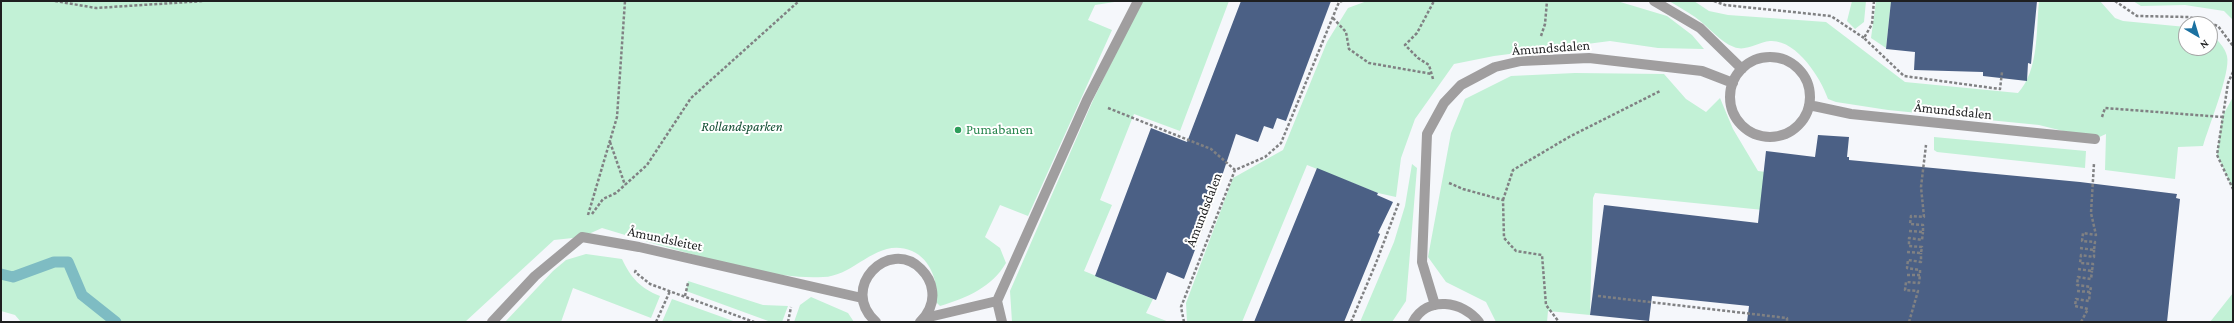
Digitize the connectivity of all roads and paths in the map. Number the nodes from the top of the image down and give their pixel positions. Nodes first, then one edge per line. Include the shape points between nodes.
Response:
1 (55, 1) edge
2 (204, 1) edge
3 (625, 1) edge
4 (799, 1) edge
5 (1138, 1) edge
6 (1342, 1) edge
7 (1434, 1) edge
8 (1548, 1) edge
9 (1654, 1) edge
10 (1714, 1) edge
11 (1874, 1) edge
12 (2115, 1) edge
13 (1332, 18) junction
14 (1864, 38) junction
15 (2233, 46) edge
16 (1527, 60) junction
17 (1742, 69) junction
18 (2002, 72) dead end
19 (2233, 72) edge
20 (1432, 74) junction
21 (1734, 83) junction
22 (1661, 91) dead end
23 (1087, 100) junction
24 (1444, 103) junction
25 (1809, 105) junction
26 (2222, 117) junction
27 (1928, 122) junction
28 (2095, 139) junction
29 (609, 142) junction
30 (1234, 170) junction
31 (1426, 171) junction
32 (625, 185) junction
33 (2233, 189) edge
34 (1503, 200) junction
35 (1400, 201) dead end
36 (1909, 231) dead end
37 (1923, 232) junction
38 (582, 237) junction
39 (639, 247) junction
40 (2080, 248) dead end
41 (2094, 250) junction
42 (1907, 252) dead end
43 (1921, 253) junction
44 (2078, 269) dead end
45 (2092, 271) junction
46 (1907, 275) dead end
47 (1920, 275) junction
48 (670, 291) junction
49 (2077, 291) dead end
50 (2090, 292) junction
51 (1598, 296) dead end
52 (862, 298) junction
53 (997, 301) junction
54 (1435, 305) junction
55 (922, 320) edge
56 (492, 322) edge
57 (656, 322) edge
58 (754, 322) edge
59 (876, 322) edge
60 (1002, 322) edge
61 (1184, 322) edge
62 (1351, 322) edge
63 (1413, 322) edge
64 (1479, 322) edge
65 (1559, 322) edge
66 (1787, 322) edge
67 (1909, 322) edge
68 (2081, 322) edge

1 - 2 path via 96,8
3 - 29 path via 617,117
4 - 32 path via 690,98 647,165
5 - 23 street
6 - 13 path, Åmundsdalen via 1339,2
7 - 20 path via 1417,33 1405,45 1429,65
8 - 16 path via 1545,24 1538,44
9 - 17 street via 1700,28
10 - 14 path via 1725,5 1831,16
11 - 14 path via 1872,24
12 - 15 path via 2137,16 2189,17 2218,26
13 - 20 path via 1346,32 1349,49 1369,63
13 - 30 path, Åmundsdalen via 1281,143 1265,157
14 - 18 path via 1904,76 2000,89
16 - 21 street, Åmundsdalen via 1589,58 1702,71
16 - 24 street, Åmundsdalen via 1495,67 1476,76 1461,85
17 - 21 street
17 - 25 street via 1752,62 1765,58 1789,62 1806,80 1810,92
19 - 26 path via 2228,83
20 - 24 path
21 - 25 street via 1730,92 1731,106 1736,118 1745,129 1757,135 1771,137 1796,128 1804,118
22 - 34 path via 1569,137 1513,170
23 - 30 path via 1211,149
23 - 53 street
24 - 31 street, Åmundsdalen via 1427,134
25 - 27 street, Åmundsdalen via 1851,114
26 - 28 path via 2105,108
26 - 33 path via 2217,155
27 - 28 street, Åmundsdalen
27 - 37 path via 1921,187 1924,217 1911,216 1910,224 1923,225
28 - 41 path via 2091,213 2096,235 2083,233 2082,241 2095,242
29 - 32 path
29 - 38 path
30 - 61 path, Åmundsdalen via 1181,307
31 - 34 path via 1463,189
31 - 54 street, Åmundsdalen via 1422,262
32 - 38 path via 603,199 593,210
34 - 65 path via 1504,238 1516,251 1542,255 1546,305
35 - 62 path
36 - 37 path
37 - 43 path via 1922,240 1909,238 1909,246 1922,247
38 - 39 street, Åmundsleitet
38 - 56 street via 535,276
39 - 48 path via 635,272 650,284
39 - 52 street, Åmundsleitet
40 - 41 path
41 - 45 path via 2094,257 2081,255 2080,263 2093,264
42 - 43 path
43 - 47 path via 1921,262 1908,260 1907,268 1920,270
44 - 45 path
45 - 50 path via 2091,279 2078,277 2077,285 2091,287
46 - 47 path
47 - 67 path via 1919,283 1906,282 1905,290 1918,291
48 - 57 path
48 - 58 path
49 - 50 path
50 - 68 path via 2089,301 2076,299 2075,306 2088,308
51 - 66 path via 1787,318
52 - 55 street via 863,286 875,267 885,261 908,261 927,274 932,285 930,308
52 - 59 street via 865,308
53 - 55 street
53 - 60 street
54 - 63 street via 1424,310
54 - 64 street via 1449,303 1461,306 1472,313

